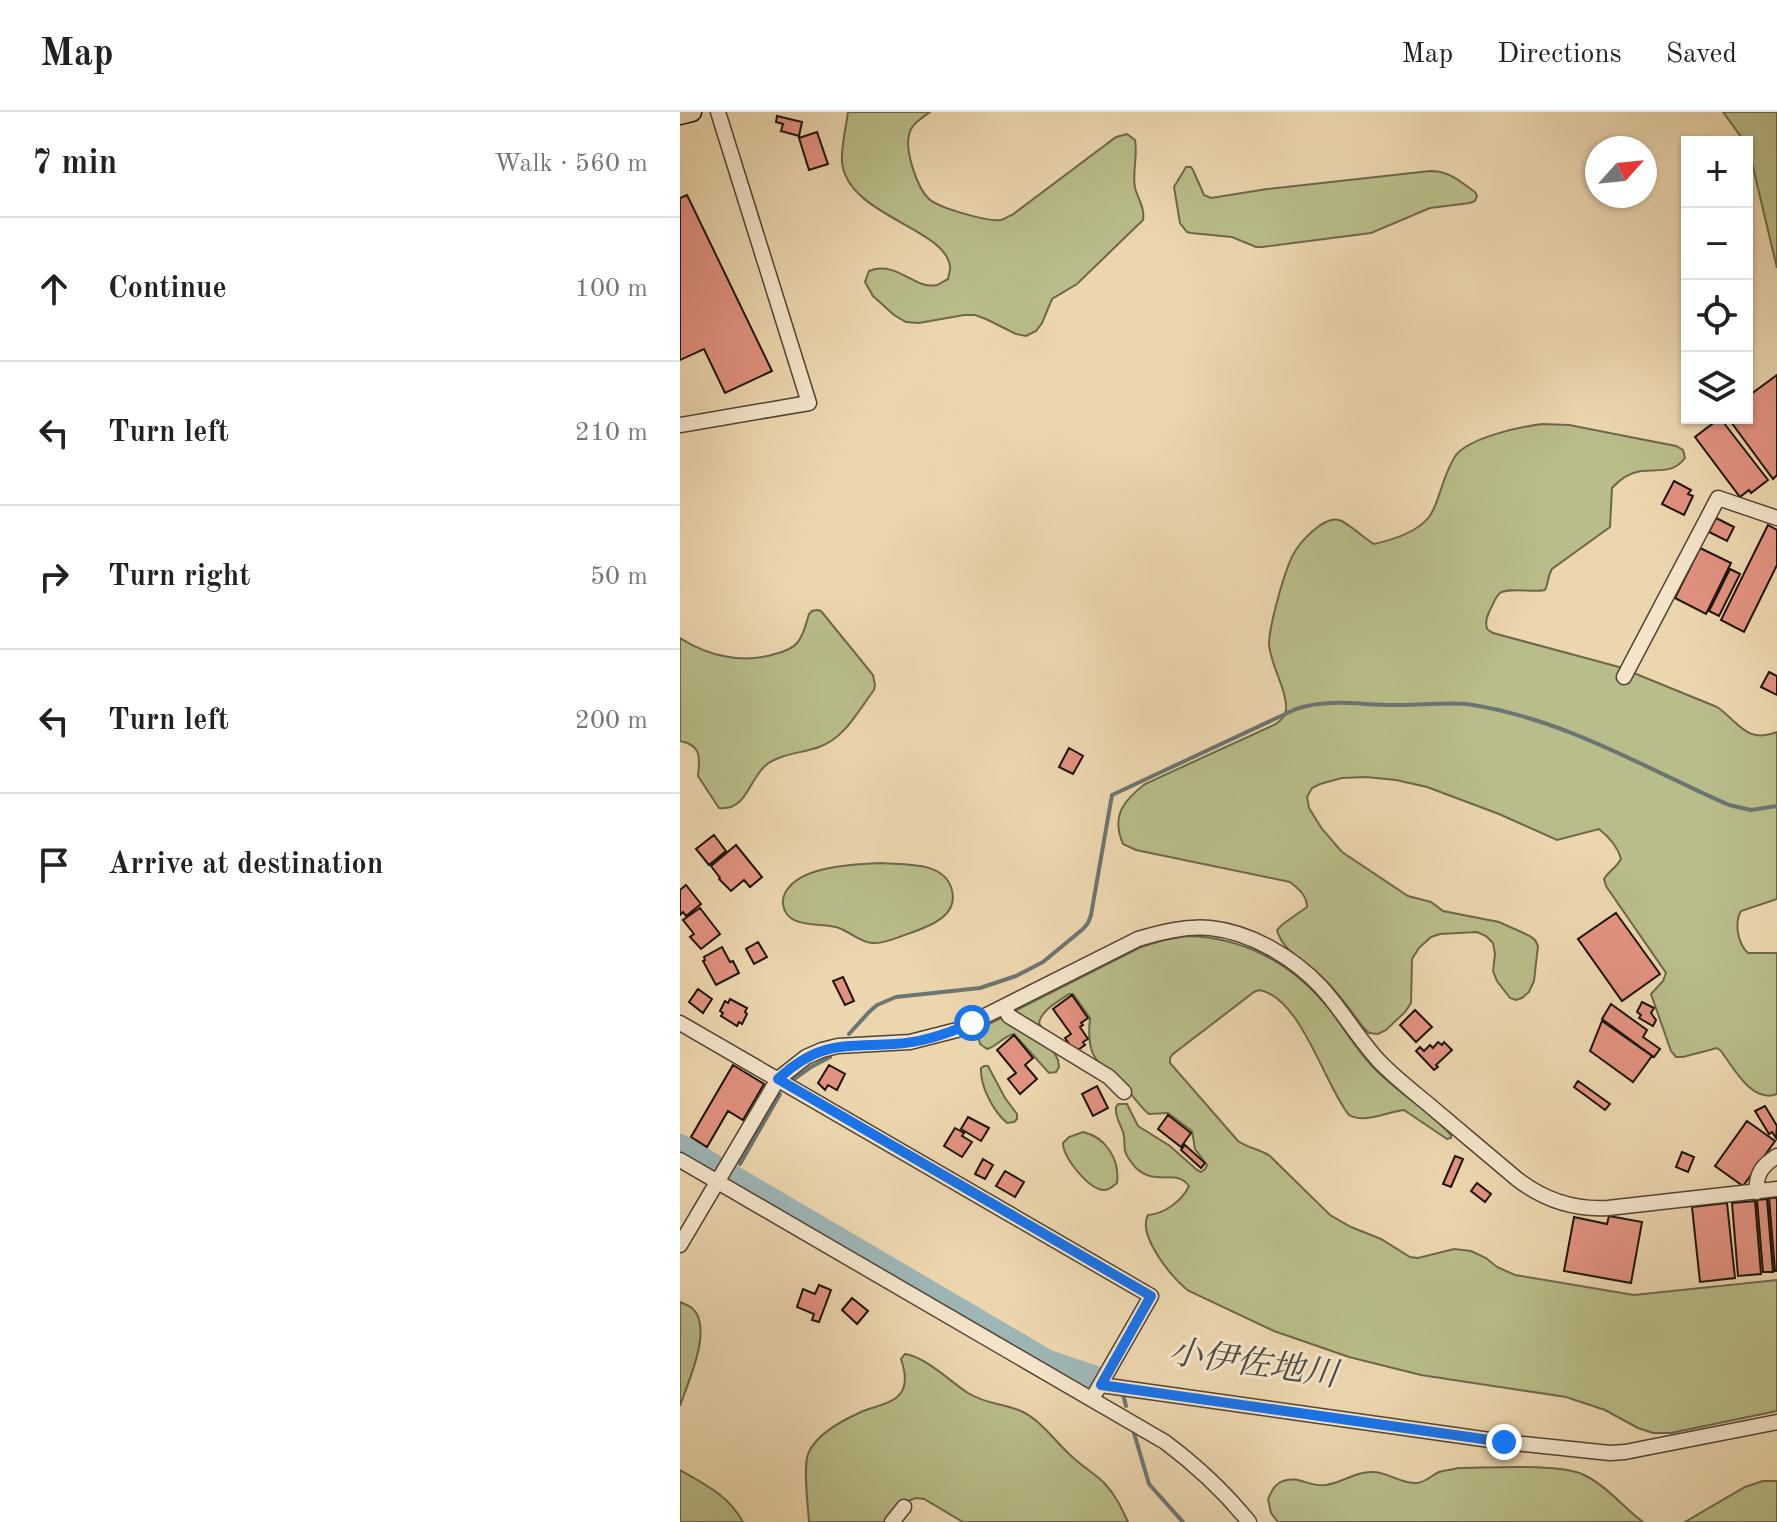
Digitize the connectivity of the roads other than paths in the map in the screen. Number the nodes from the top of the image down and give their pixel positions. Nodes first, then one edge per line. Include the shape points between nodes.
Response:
1 (692, 112) edge
2 (718, 112) edge
3 (680, 115) edge
4 (680, 425) edge
5 (1777, 518) edge
6 (1624, 677) dead end
7 (1004, 1007) junction
8 (680, 1023) edge
9 (778, 1079) junction
10 (1124, 1092) dead end
11 (1777, 1156) edge
12 (680, 1160) edge
13 (722, 1174) junction
14 (1777, 1189) edge
15 (1757, 1192) junction
16 (680, 1245) edge
17 (1103, 1381) junction
18 (1092, 1399) junction
19 (1777, 1422) edge
20 (904, 1507) dead end
21 (892, 1522) edge
22 (1249, 1522) edge

1 - 3 main road
2 - 4 street via 809,403
5 - 6 street via 1718,498
7 - 9 street via 926,1039 822,1050
7 - 10 street via 1009,1016 1109,1077
7 - 15 street via 1162,931 1211,928 1236,934 1302,969 1379,1061 1540,1195 1594,1209
8 - 9 street
9 - 13 street
9 - 17 street via 1151,1296
11 - 15 street via 1759,1171
12 - 13 street
13 - 16 street
13 - 18 street
14 - 15 street
17 - 18 street
17 - 19 street via 1489,1440 1610,1453
18 - 22 street via 1184,1456
20 - 21 street

